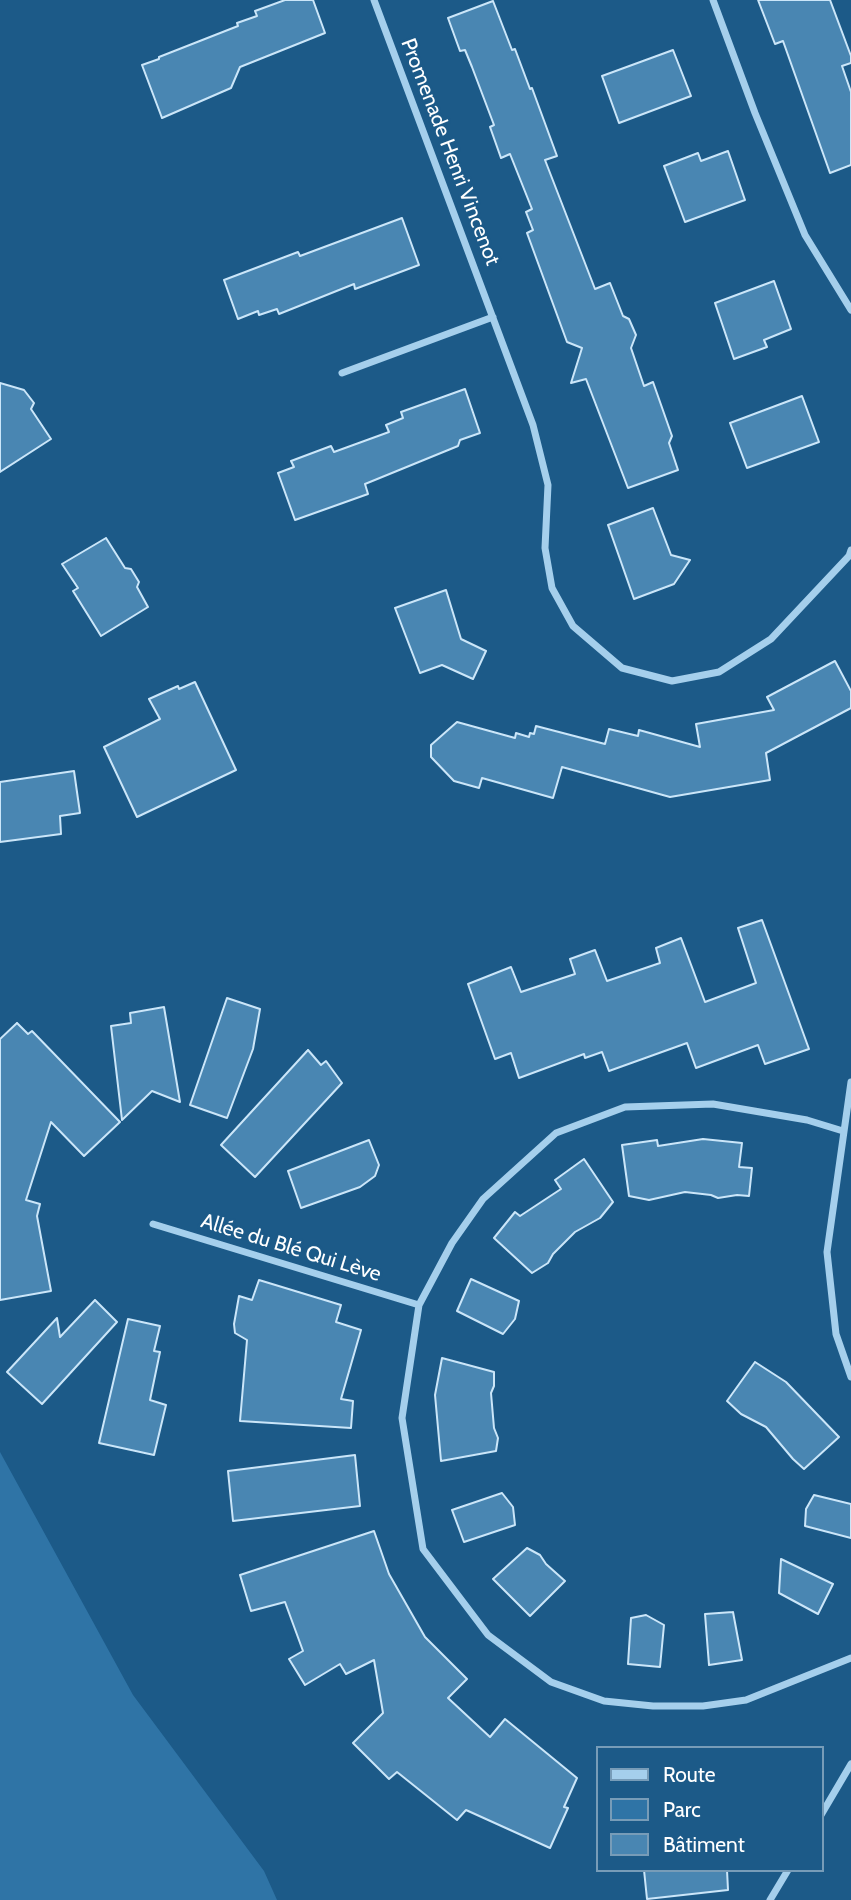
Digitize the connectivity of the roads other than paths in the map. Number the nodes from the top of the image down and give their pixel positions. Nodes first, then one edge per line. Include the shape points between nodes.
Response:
1 (374, 0) edge
2 (713, 0) edge
3 (851, 310) edge
4 (493, 317) junction
5 (342, 373) dead end
6 (851, 550) edge
7 (851, 1082) edge
8 (843, 1131) junction
9 (153, 1224) dead end
10 (419, 1305) junction
11 (851, 1377) edge
12 (851, 1658) edge
13 (851, 1764) edge
14 (823, 1812) edge
15 (787, 1872) edge
16 (770, 1900) edge

1 - 4 street, Promenade Henri Vincenot
2 - 3 street via 804,235
4 - 5 street
4 - 6 street, Promenade Henri Vincenot via 533,425 548,485 545,548 552,588 573,626 622,668 672,681 719,672 771,639
7 - 8 street
8 - 10 street via 713,1104 625,1107 556,1133 484,1199 452,1242
8 - 11 street via 827,1252 836,1334
9 - 10 street, Allée du Blé Qui Lève
10 - 12 street via 402,1418 423,1549 488,1635 551,1682 604,1701 653,1706 747,1700
13 - 14 street
15 - 16 street

